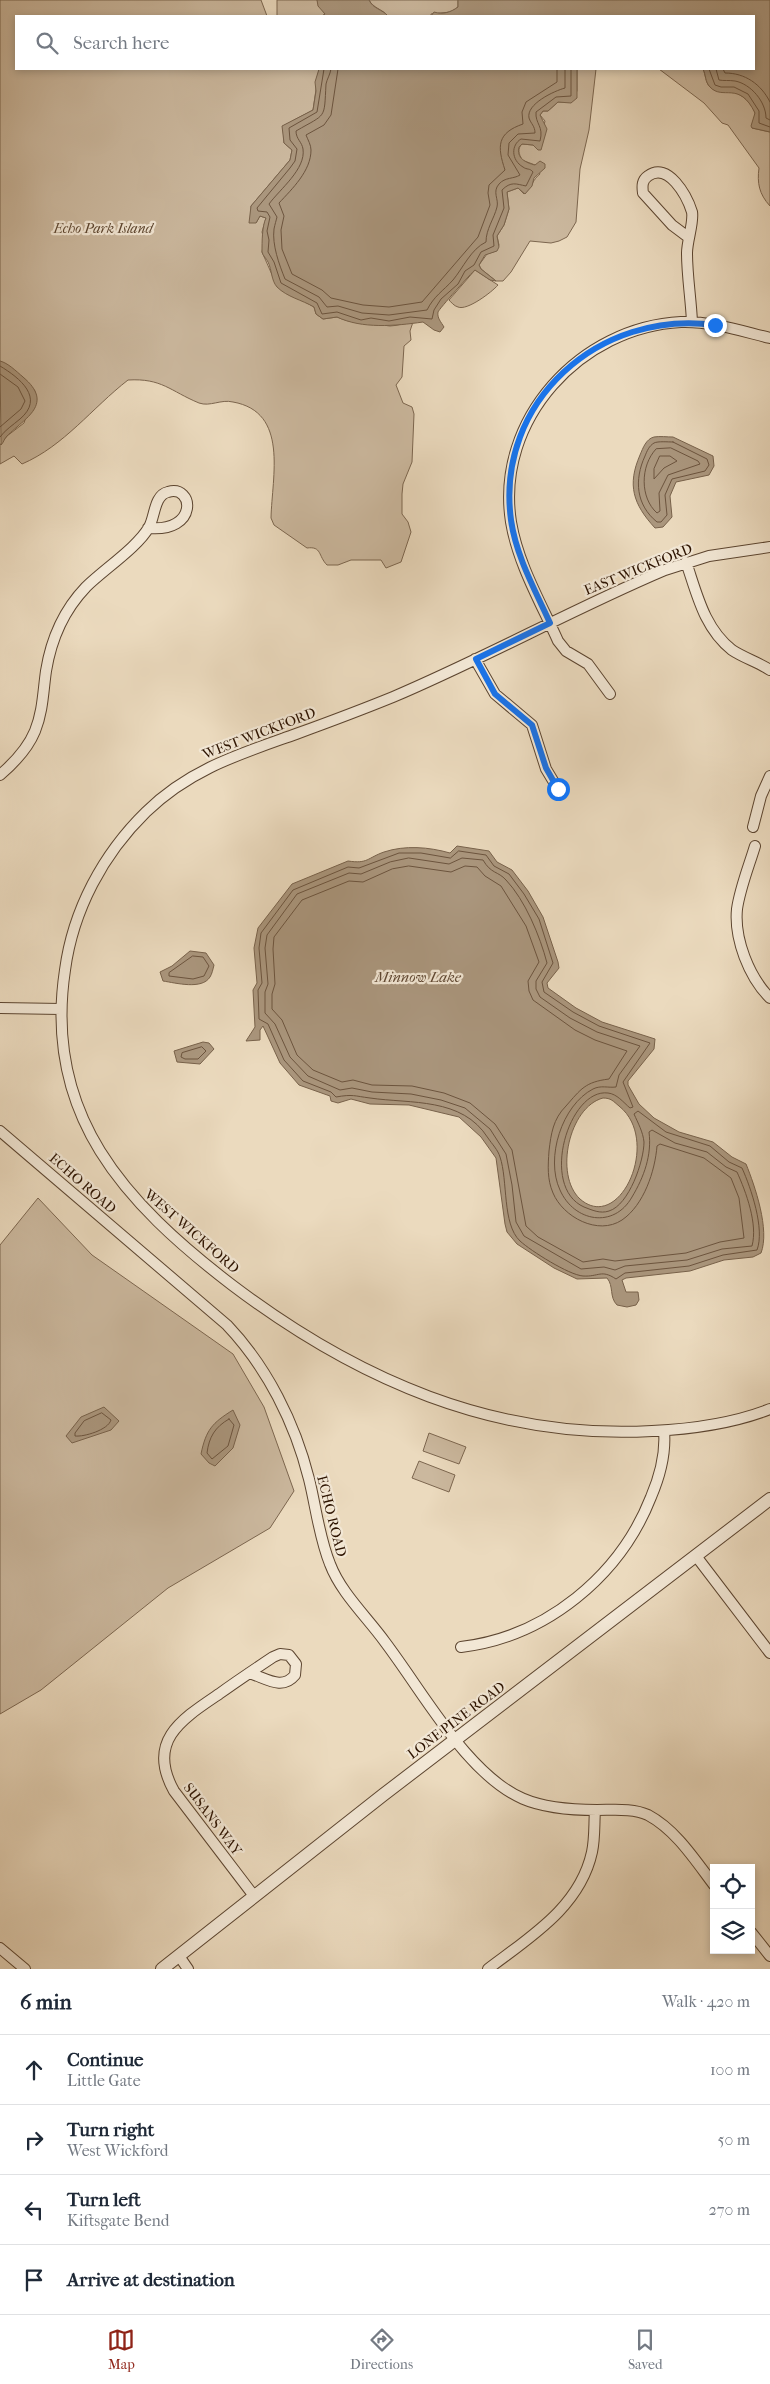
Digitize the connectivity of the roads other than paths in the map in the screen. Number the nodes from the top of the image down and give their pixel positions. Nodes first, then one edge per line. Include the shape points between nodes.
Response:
1 (688, 237) junction
2 (692, 322) junction
3 (770, 338) edge
4 (148, 528) dead end
5 (770, 547) edge
6 (686, 562) junction
7 (550, 623) junction
8 (476, 659) junction
9 (770, 670) edge
10 (610, 694) dead end
11 (0, 775) edge
12 (770, 776) edge
13 (558, 789) dead end
14 (753, 827) dead end
15 (755, 846) dead end
16 (770, 998) edge
17 (0, 1008) edge
18 (61, 1009) junction
19 (0, 1131) edge
20 (770, 1409) edge
21 (664, 1431) junction
22 (770, 1498) edge
23 (696, 1556) junction
24 (461, 1647) dead end
25 (770, 1653) edge
26 (249, 1673) dead end
27 (455, 1740) junction
28 (595, 1810) junction
29 (710, 1880) edge
30 (254, 1896) junction
31 (755, 1937) edge
32 (0, 1948) edge
33 (179, 1956) junction
34 (770, 1956) edge
35 (25, 1969) edge
36 (162, 1969) edge
37 (188, 1969) edge
38 (488, 1969) edge

1 - 1 street via 693,218 687,201 670,177 664,173 652,173 645,178 643,193 672,225
1 - 2 street
2 - 3 street
2 - 7 street via 643,328 616,336 590,350 556,379 528,420 512,469 511,521 521,557
4 - 11 street via 88,585 65,615 49,656 43,704 35,732
5 - 6 street, EAST WICKFORD via 737,550
6 - 7 street, EAST WICKFORD
6 - 9 street via 703,612 716,634 733,650
7 - 8 street, WEST WICKFORD
7 - 10 street via 562,646 588,664
8 - 13 street via 495,694 532,725 546,768
8 - 18 street, WEST WICKFORD via 374,704 220,761 161,799 118,844 84,902 66,963
12 - 14 street
15 - 16 street via 738,907 738,926 749,967
17 - 18 street
18 - 21 street, WEST WICKFORD via 64,1050 72,1088 94,1143 115,1176 168,1232 264,1308 381,1378 472,1412 557,1428 608,1432
19 - 27 street, ECHO ROAD via 227,1325 248,1348 270,1383 299,1445 325,1550 335,1575
20 - 21 street, WEST WICKFORD via 721,1424
21 - 24 street via 660,1469 646,1510 623,1549 598,1580 535,1625 504,1638
22 - 23 street, LONE PINE ROAD
23 - 25 street
23 - 27 street, LONE PINE ROAD
26 - 30 street, SUSANS WAY via 182,1720 167,1741 164,1757 166,1775 174,1791
27 - 28 street, ECHO ROAD via 488,1778 515,1796 552,1807
27 - 30 street, LONE PINE ROAD
28 - 29 street, ECHO ROAD via 633,1811 654,1819 677,1838
28 - 38 street via 589,1863 572,1898 548,1922
30 - 33 street, LONE PINE ROAD
31 - 34 street
32 - 35 street
33 - 36 street, LONE PINE ROAD
33 - 37 street

